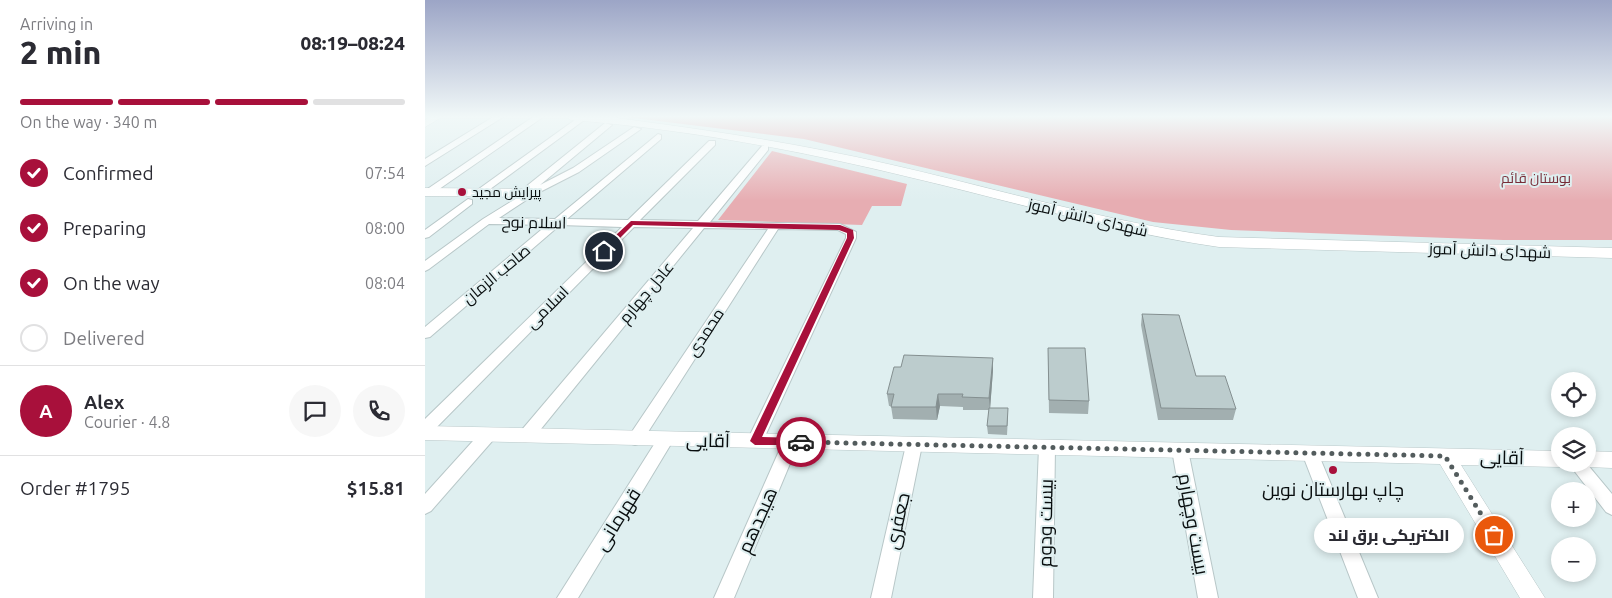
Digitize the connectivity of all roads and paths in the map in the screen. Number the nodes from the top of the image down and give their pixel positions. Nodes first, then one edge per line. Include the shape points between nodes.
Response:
1 (454, 145) edge
2 (497, 145) edge
3 (543, 145) edge
4 (580, 145) edge
5 (613, 145) edge
6 (649, 145) edge
7 (710, 145) edge
8 (771, 145) edge
9 (798, 145) edge
10 (765, 148) dead end
11 (425, 163) edge
12 (427, 192) edge
13 (479, 193) junction
14 (531, 194) junction
15 (468, 202) dead end
16 (487, 221) junction
17 (558, 222) junction
18 (631, 223) junction
19 (703, 224) junction
20 (775, 226) junction
21 (425, 235) edge
22 (1612, 247) edge
23 (1612, 253) edge
24 (425, 267) edge
25 (425, 334) edge
26 (425, 429) edge
27 (425, 433) edge
28 (488, 435) junction
29 (526, 436) junction
30 (635, 439) junction
31 (667, 439) junction
32 (755, 441) junction
33 (791, 442) junction
34 (914, 444) junction
35 (1047, 448) junction
36 (1180, 450) junction
37 (1310, 453) junction
38 (1445, 456) junction
39 (1551, 458) edge
40 (1596, 459) edge
41 (1612, 460) edge
42 (1584, 472) edge
43 (425, 506) edge
44 (1612, 507) edge
45 (567, 598) edge
46 (723, 598) edge
47 (881, 598) edge
48 (1043, 598) edge
49 (1208, 598) edge
50 (1368, 598) edge
51 (1533, 598) edge

1 - 11 street
2 - 12 street
3 - 13 street
4 - 14 street via 529,189
5 - 14 street
6 - 17 street, صاحب الزمان
7 - 18 street, اسلامی
8 - 23 main road, شهدای دانش آموز via 829,154 1110,225 1185,238
9 - 22 main road via 1184,233
10 - 19 street, عادل چهارم
12 - 13 street
13 - 14 street
14 - 16 street
15 - 21 street
16 - 17 street, اسلام نوح
16 - 24 street
17 - 18 street, اسلام نوح
17 - 25 street, صاحب الزمان
18 - 19 street, اسلام نوح
18 - 26 street, اسلامی
19 - 20 street, اسلام نوح
19 - 29 street, عادل چهارم
20 - 30 street, محمدی
20 - 32 street, اسلام نوح via 840,228 851,232 851,238
27 - 28 street, آقایی
28 - 29 street, آقایی
28 - 43 street
29 - 30 street, آقایی
30 - 31 street, آقایی
31 - 32 street, آقایی
31 - 45 street, قهرمانی
32 - 33 street, آقایی
33 - 34 street, آقایی
33 - 46 street, هیجدهم
34 - 35 street, آقایی
34 - 47 street, جعفری
35 - 36 street, آقایی
35 - 48 street, بیست ودوم
36 - 37 street, آقایی
36 - 49 street, بیست وچهارم
37 - 38 street, آقایی
37 - 50 street
38 - 39 street, آقایی
38 - 51 street
40 - 41 street
42 - 44 street

